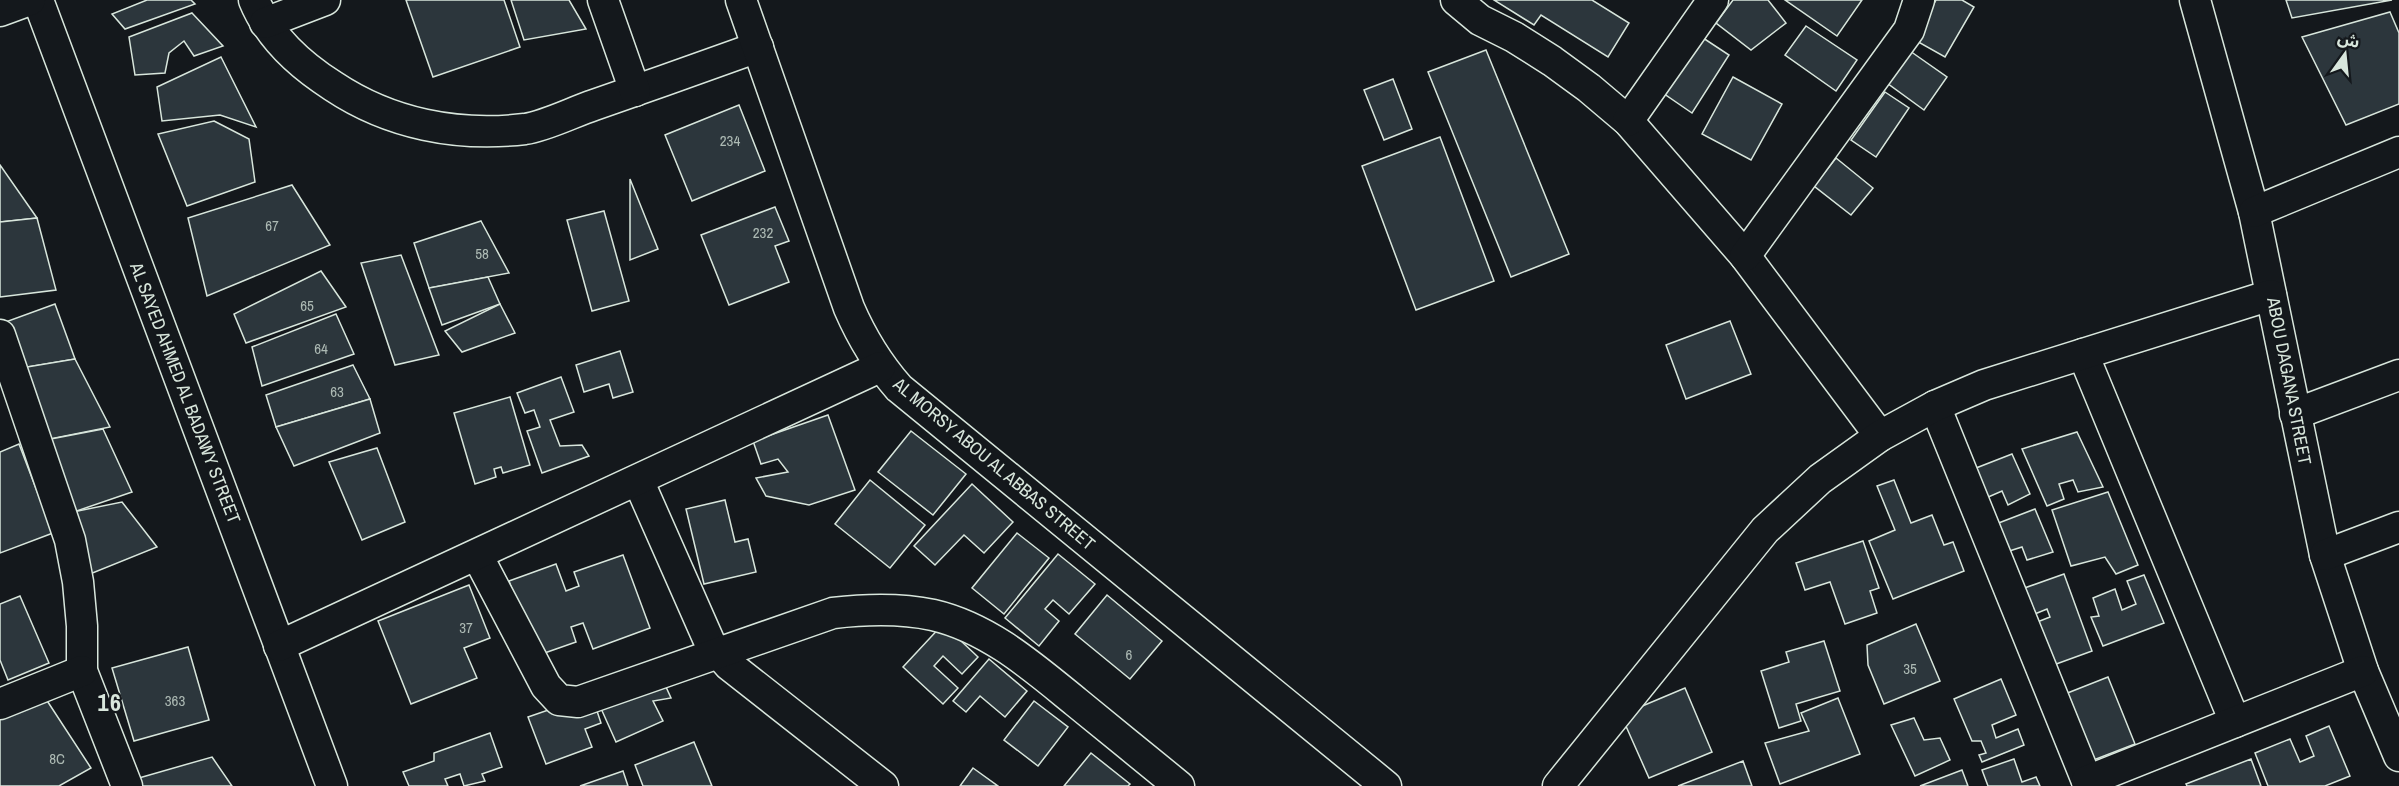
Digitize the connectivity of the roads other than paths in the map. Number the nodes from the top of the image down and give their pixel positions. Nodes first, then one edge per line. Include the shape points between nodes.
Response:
1 (30, 0) edge
2 (38, 0) edge
3 (325, 0) edge
4 (603, 0) edge
5 (741, 0) edge
6 (1456, 0) edge
7 (1713, 0) edge
8 (1919, 0) edge
9 (2195, 0) edge
10 (0, 11) edge
11 (259, 11) edge
12 (758, 47) junction
13 (635, 91) junction
14 (1628, 121) junction
15 (2399, 152) edge
16 (2254, 212) junction
17 (1745, 256) junction
18 (2271, 295) junction
19 (0, 336) edge
20 (2083, 354) junction
21 (880, 367) junction
22 (2399, 375) edge
23 (1935, 406) junction
24 (2295, 414) junction
25 (1880, 436) junction
26 (638, 480) junction
27 (2399, 527) edge
28 (477, 555) junction
29 (2325, 555) junction
30 (279, 646) junction
31 (717, 653) junction
32 (82, 671) junction
33 (2363, 671) junction
34 (0, 704) edge
35 (2235, 722) junction
36 (2399, 756) edge
37 (2088, 783) edge
38 (127, 786) edge
39 (332, 786) edge
40 (883, 786) edge
41 (1179, 786) edge
42 (1386, 786) edge
43 (1558, 786) edge

1 - 10 street
2 - 30 street, AL SAYED AHMED AL BADAWY STREET
3 - 11 street
4 - 13 street
5 - 12 street, AL MORSY ABOU AL ABBAS STREET
6 - 14 street via 1480,20 1552,61
7 - 14 street
8 - 17 street via 1909,30
9 - 16 street, ABOU DAGANA STREET
11 - 13 street via 282,44 315,74 352,99 394,117 438,128 482,132 528,129
12 - 13 street
12 - 21 street, AL MORSY ABOU AL ABBAS STREET via 849,308
14 - 17 street
15 - 16 street
16 - 18 street, ABOU DAGANA STREET
17 - 25 street
18 - 20 street
18 - 24 street, ABOU DAGANA STREET
19 - 32 street via 70,540 82,626
20 - 23 street via 1984,385
20 - 35 street
21 - 26 street
21 - 42 street, AL MORSY ABOU AL ABBAS STREET via 899,388
22 - 24 street
23 - 25 street
23 - 37 street
24 - 29 street, ABOU DAGANA STREET
25 - 43 street via 1820,479 1765,530
26 - 28 street
26 - 31 street via 703,632
27 - 29 street
28 - 30 street
28 - 31 street via 546,686 559,700 578,702
29 - 33 street, ABOU DAGANA STREET
30 - 39 street, AL SAYED AHMED AL BADAWY STREET
31 - 40 street
31 - 41 street via 833,613 867,609 934,615 997,641
32 - 34 street
32 - 38 street
33 - 35 street
33 - 36 street, ABOU DAGANA STREET
35 - 37 street

